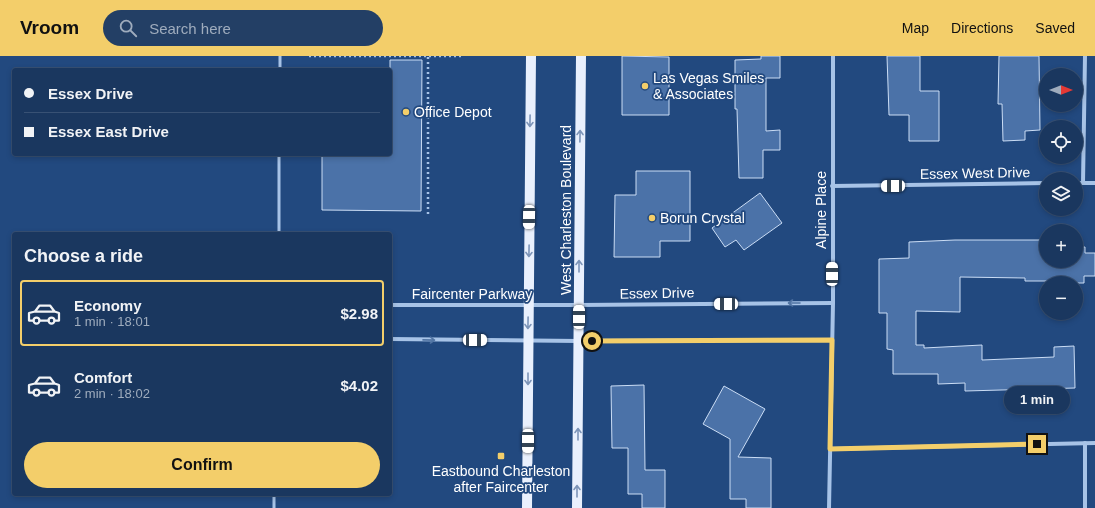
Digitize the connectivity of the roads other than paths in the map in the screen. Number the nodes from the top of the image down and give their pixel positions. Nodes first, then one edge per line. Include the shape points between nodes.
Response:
1 (280, 56) edge
2 (531, 56) edge
3 (581, 56) edge
4 (833, 56) edge
5 (1084, 56) edge
6 (280, 68) edge
7 (279, 156) edge
8 (1039, 183) edge
9 (1083, 183) joint
10 (1095, 183) edge
11 (832, 186) junction
12 (279, 232) edge
13 (833, 303) junction
14 (392, 305) edge
15 (529, 305) junction
16 (554, 305) joint
17 (579, 305) junction
18 (392, 339) edge
19 (528, 340) junction
20 (832, 340) junction
21 (578, 341) junction
22 (1085, 443) junction
23 (1095, 443) edge
24 (830, 449) junction
25 (274, 496) edge
26 (274, 508) edge
27 (527, 508) edge
28 (577, 508) edge
29 (829, 508) edge
30 (1085, 508) edge

1 - 6 lane
2 -> 15 main road
17 -> 3 main road, West Charleston Boulevard
4 - 11 street, Alpine Place
5 - 9 street
7 - 12 lane
8 - 11 street, Essex West Drive
9 - 10 street
11 - 13 street, Alpine Place
13 -> 17 street, Essex Drive
13 - 20 street, Alpine Place
14 - 15 street, Faircenter Parkway
15 - 16 street, Faircenter Parkway
15 -> 19 main road
16 - 17 street, Essex Drive
17 - 21 main road, West Charleston Boulevard
18 -> 19 street
19 - 21 street
19 -> 27 main road
20 - 21 street
20 - 24 street, Alpine Place
28 -> 21 main road, West Charleston Boulevard
22 - 23 street
22 - 24 street
22 - 30 street
24 - 29 street, Alpine Place
25 - 26 lane

